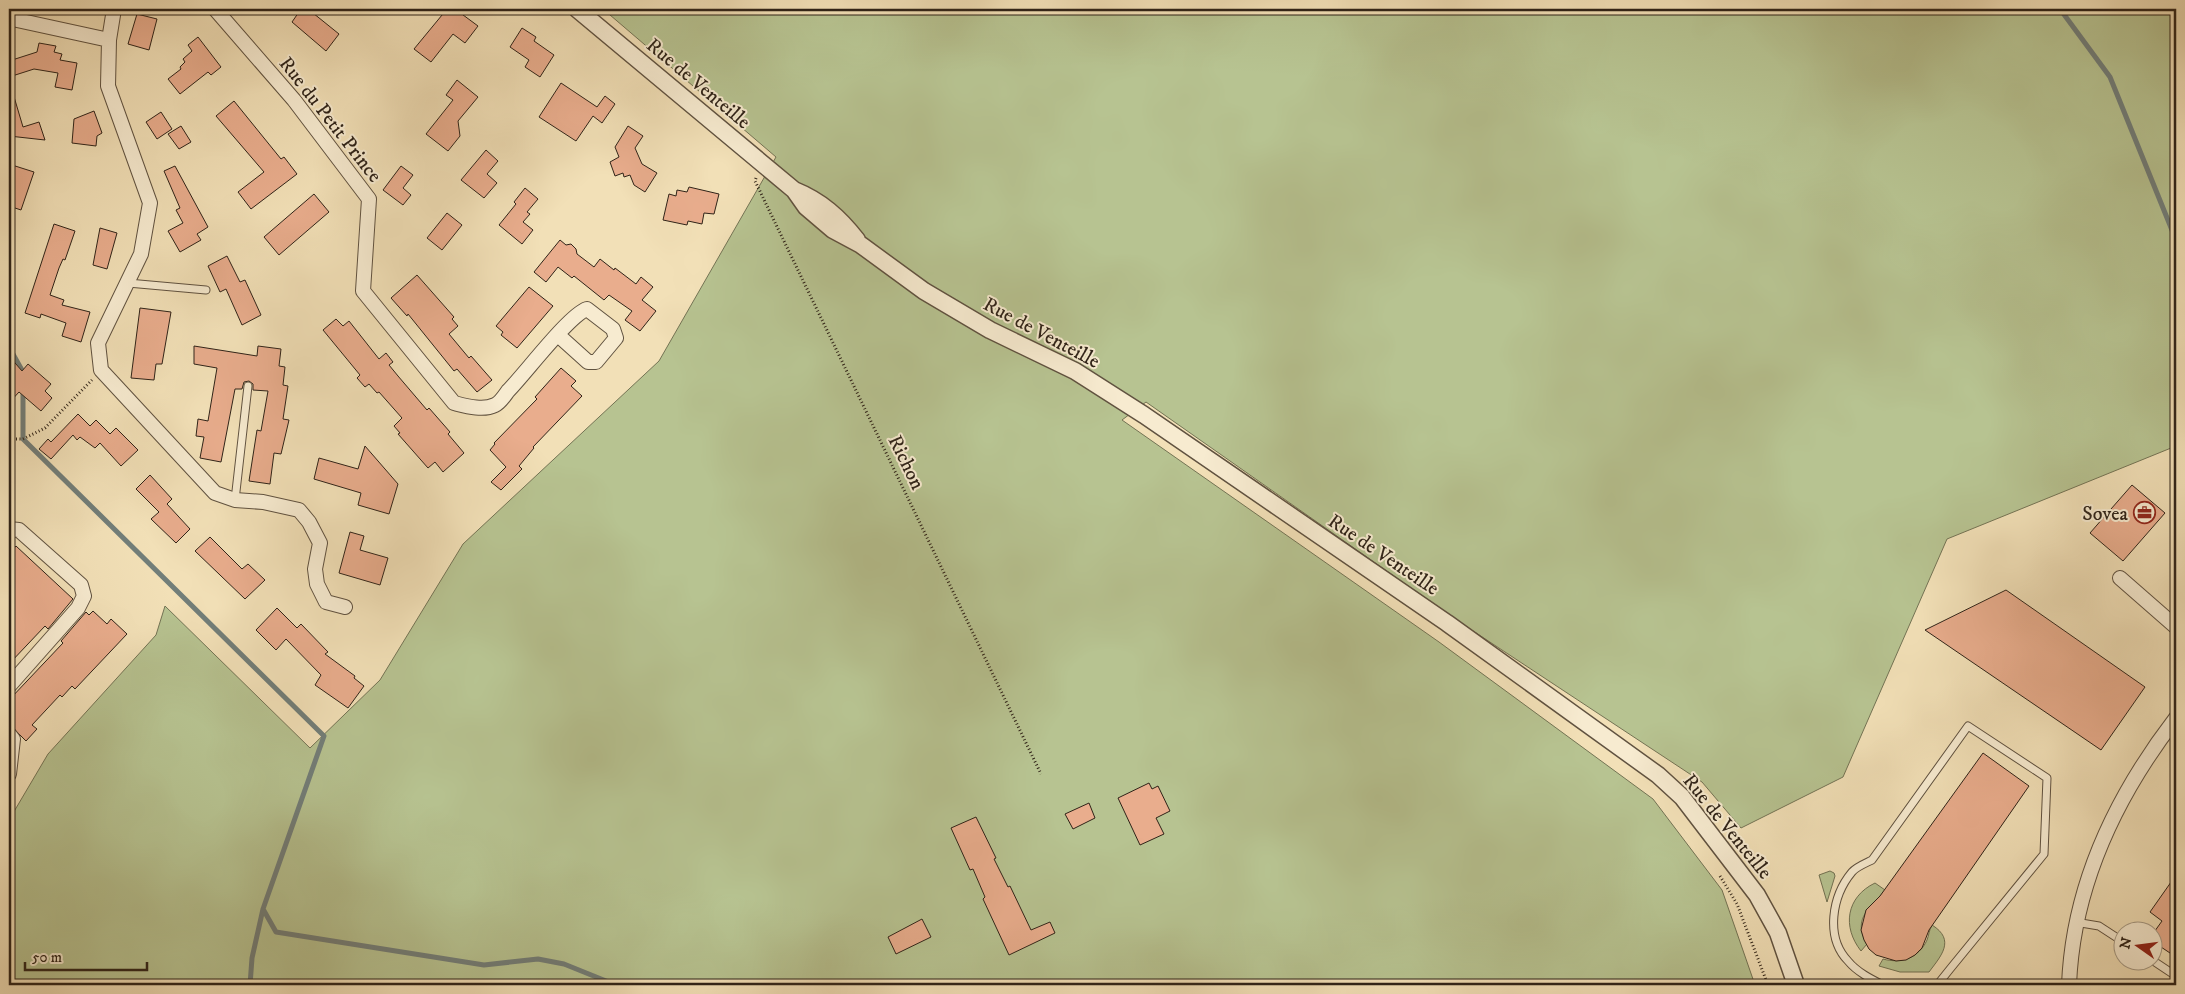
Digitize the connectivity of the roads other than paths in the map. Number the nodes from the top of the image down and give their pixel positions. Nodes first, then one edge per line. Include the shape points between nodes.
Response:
1 (114, 9) edge
2 (215, 9) edge
3 (577, 9) edge
4 (15, 17) edge
5 (109, 40) junction
6 (128, 283) junction
7 (206, 290) dead end
8 (558, 335) dead end
9 (248, 386) dead end
10 (235, 500) junction
11 (9, 529) edge
12 (2120, 578) dead end
13 (345, 607) dead end
14 (2176, 627) edge
15 (9, 686) edge
16 (2174, 724) edge
17 (9, 734) edge
18 (9, 774) edge
19 (2075, 922) junction
20 (2112, 934) edge
21 (2162, 967) edge
22 (2176, 976) edge
23 (1796, 985) edge
24 (1883, 985) edge
25 (1934, 985) edge
26 (2069, 985) edge

1 - 5 street
2 - 8 street, Rue du Petit Prince via 294,100 369,199 363,291 454,403 474,408 495,406
3 - 23 street, Rue de Venteille via 794,190 814,198 835,215 861,246 924,291 990,330 1075,371 1144,415 1447,623 1658,775 1682,797 1757,895 1778,933
4 - 5 street
5 - 6 street via 108,86 150,203 141,254
6 - 7 lane
6 - 10 street via 98,344 101,370 215,493
9 - 10 lane
10 - 13 street via 298,510 320,543 315,569 317,584 326,602
11 - 15 street via 19,530 81,585 84,596 78,608
12 - 14 street
16 - 19 street via 2141,769 2115,814 2095,858
17 - 18 street via 13,739
19 - 20 lane via 2099,926
19 - 26 street
21 - 22 lane
24 - 25 lane via 1847,961 1837,946 1833,927 1836,906 1853,871 1872,860 1968,726 2046,778 2044,854

